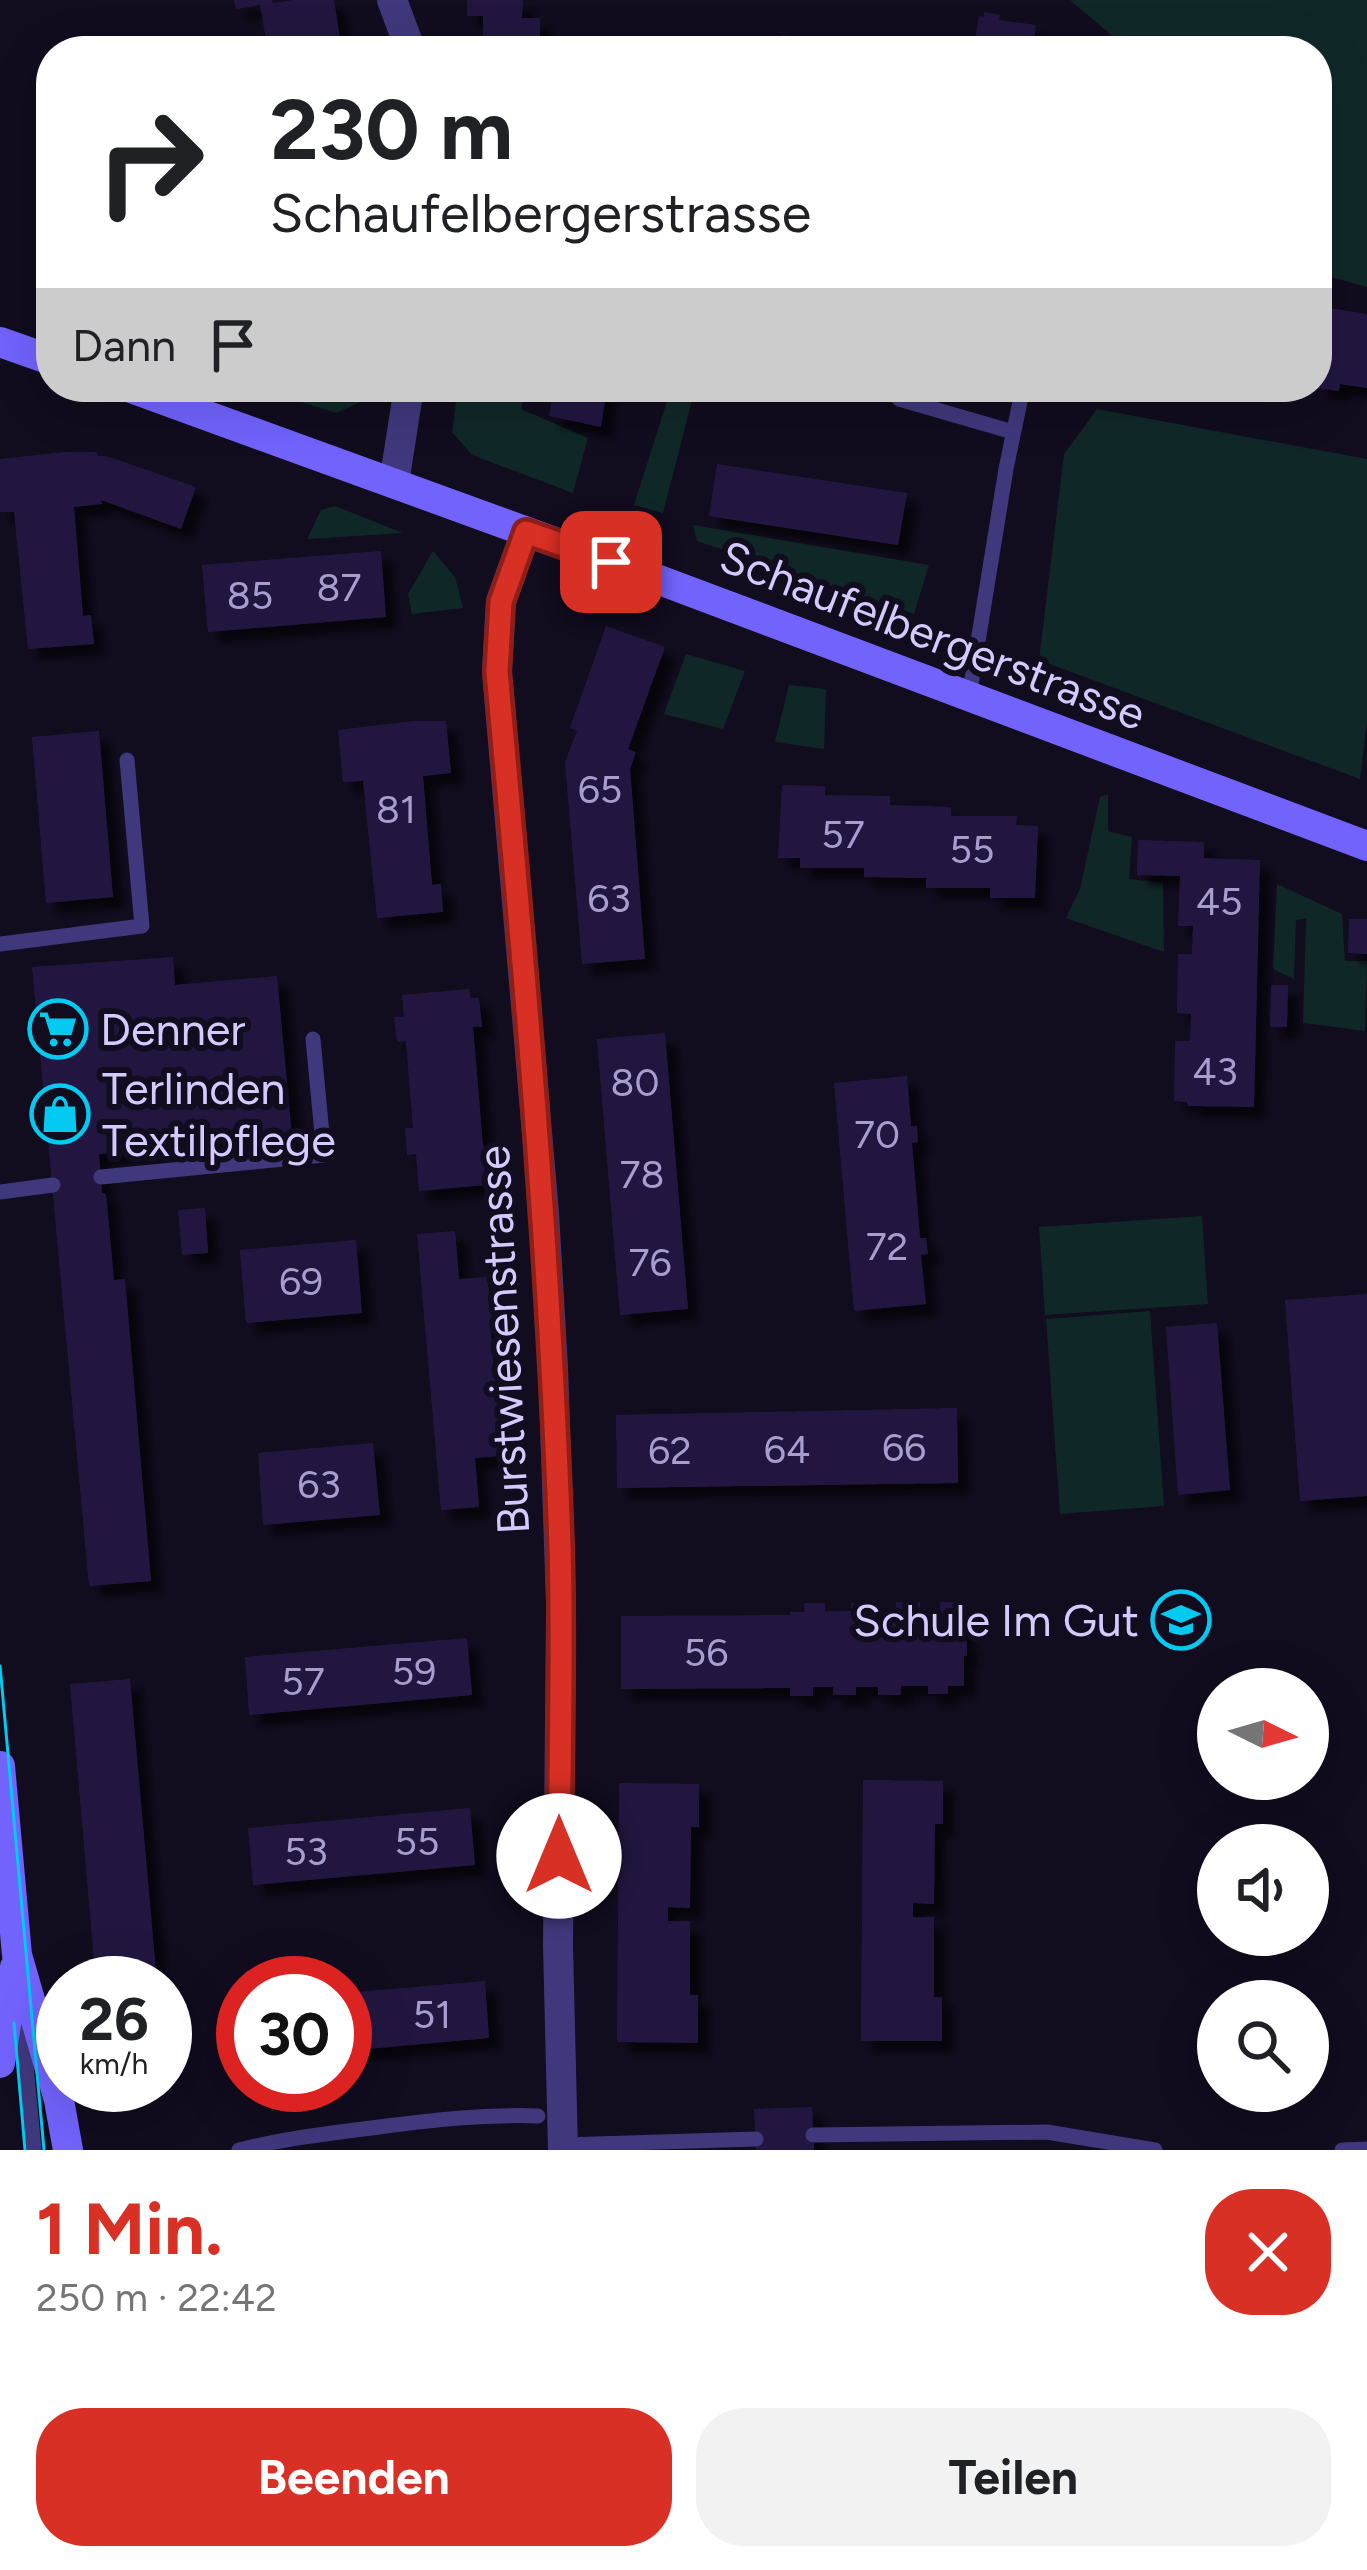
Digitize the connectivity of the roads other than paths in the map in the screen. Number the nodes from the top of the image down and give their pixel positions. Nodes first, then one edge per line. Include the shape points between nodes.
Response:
1 (392, 0) edge
2 (405, 36) edge
3 (0, 342) edge
4 (36, 355) edge
5 (169, 402) edge
6 (408, 402) edge
7 (909, 402) edge
8 (1020, 402) edge
9 (1013, 432) junction
10 (394, 484) junction
11 (526, 532) junction
12 (969, 697) junction
13 (127, 760) dead end
14 (1367, 846) edge
15 (0, 944) edge
16 (313, 1039) dead end
17 (101, 1177) dead end
18 (52, 1185) dead end
19 (0, 1192) edge
20 (0, 1766) edge
21 (1, 1783) edge
22 (16, 1955) junction
23 (0, 2063) edge
24 (538, 2116) dead end
25 (813, 2135) dead end
26 (756, 2139) dead end
27 (563, 2148) edge
28 (1367, 2149) edge
29 (34, 2150) edge
30 (68, 2150) edge
31 (239, 2150) edge
32 (1155, 2150) edge
33 (1342, 2150) edge

1 - 2 street
3 - 4 street
5 - 10 street, Schaufelbergerstrasse
6 - 10 street
7 - 9 lane
8 - 9 lane
9 - 12 lane
10 - 11 street, Schaufelbergerstrasse
11 - 12 street, Schaufelbergerstrasse
11 - 27 street, Burstwiesenstrasse via 501,602 497,672 555,1425
12 - 14 street, Schaufelbergerstrasse
13 - 15 lane via 142,926
16 - 17 lane via 324,1155
18 - 19 lane
20 - 21 street
21 - 22 street
22 - 23 street
22 - 29 lane
22 - 30 street
24 - 31 lane via 450,2118
25 - 32 lane via 1047,2132
26 - 27 lane
28 - 33 lane

